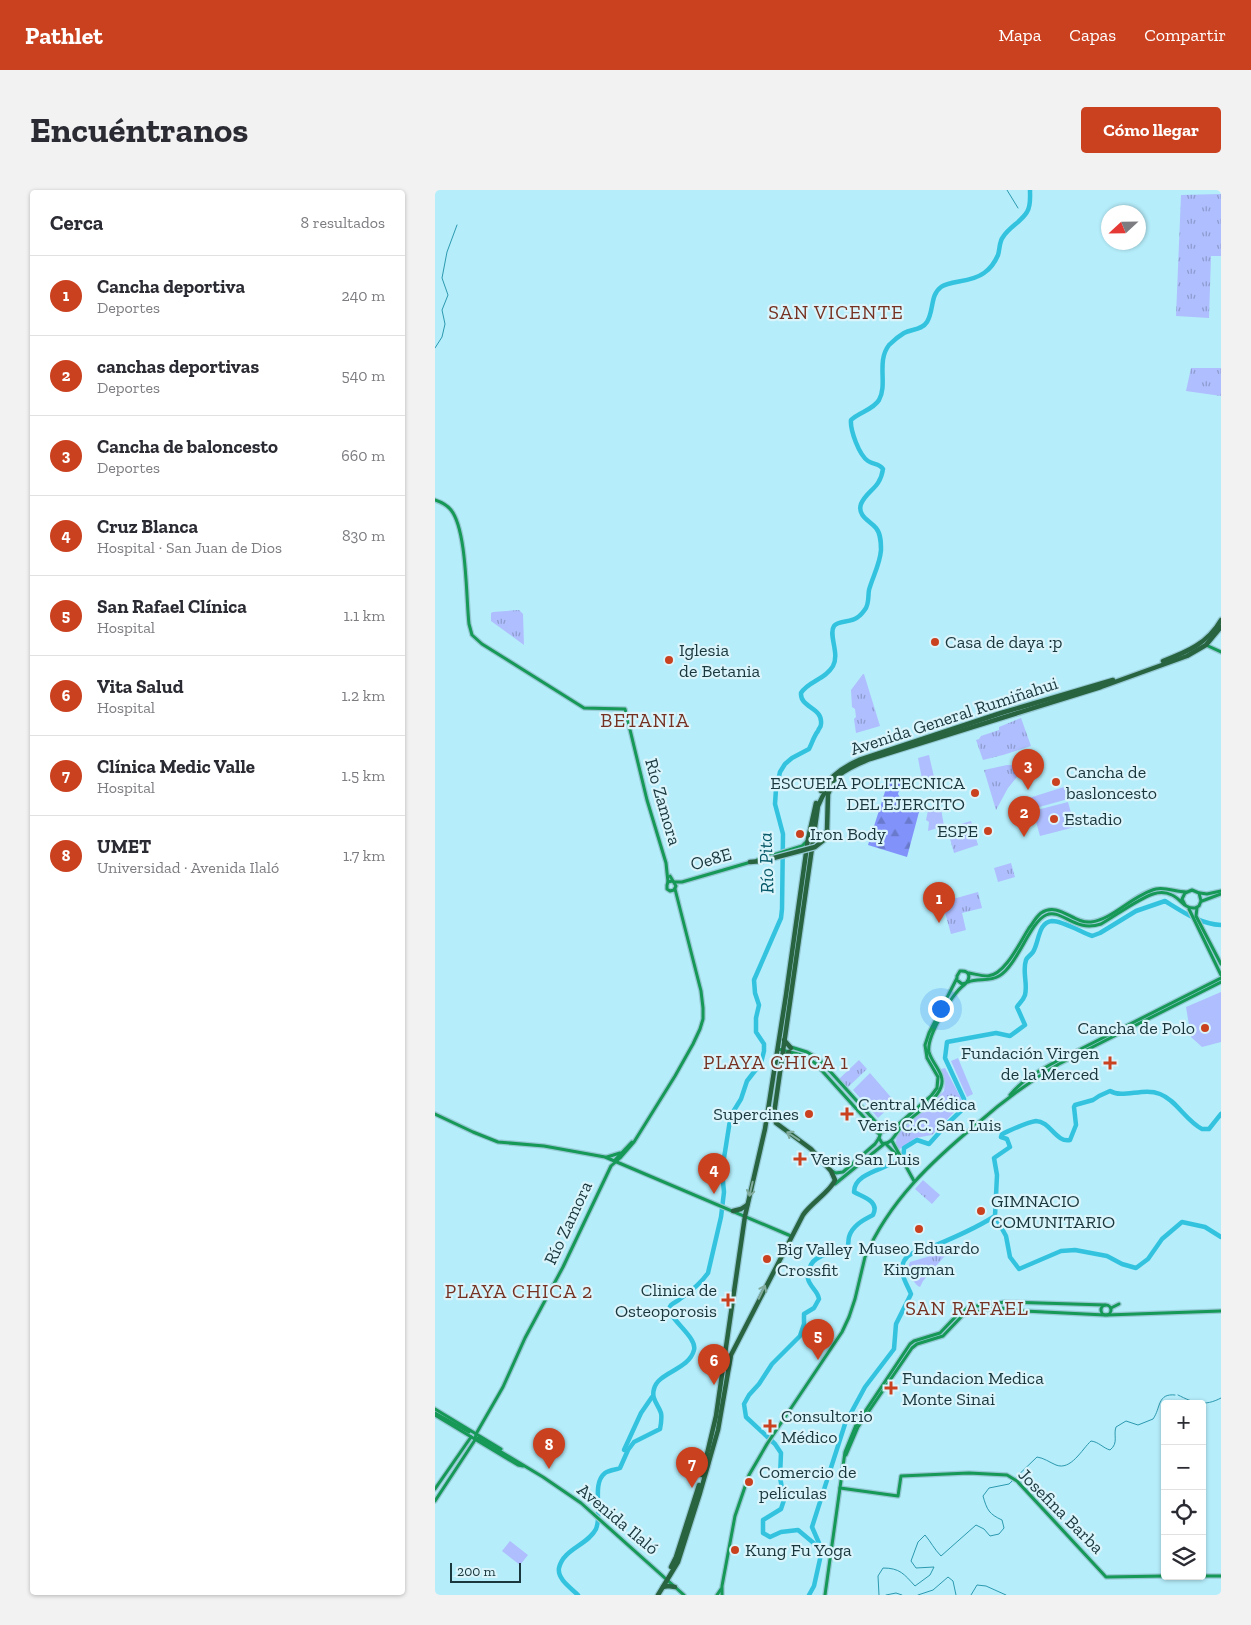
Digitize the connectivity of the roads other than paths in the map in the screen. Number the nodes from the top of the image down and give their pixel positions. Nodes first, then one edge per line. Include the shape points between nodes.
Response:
1 (435, 500) edge
2 (1221, 620) edge
3 (1221, 627) edge
4 (1204, 643) junction
5 (1221, 652) edge
6 (836, 777) junction
7 (808, 839) junction
8 (797, 848) junction
9 (806, 859) junction
10 (750, 862) junction
11 (671, 882) junction
12 (681, 882) junction
13 (675, 889) junction
14 (669, 890) junction
15 (1187, 892) junction
16 (1221, 892) edge
17 (1199, 893) junction
18 (1201, 901) junction
19 (677, 903) junction
20 (1185, 906) junction
21 (1197, 907) junction
22 (1189, 908) junction
23 (1221, 964) edge
24 (968, 973) junction
25 (1221, 976) edge
26 (957, 978) junction
27 (1221, 982) edge
28 (967, 983) junction
29 (781, 1046) junction
30 (1087, 1047) junction
31 (790, 1050) junction
32 (819, 1059) junction
33 (781, 1061) junction
34 (815, 1063) junction
35 (864, 1113) junction
36 (435, 1114) edge
37 (912, 1114) junction
38 (778, 1126) junction
39 (765, 1129) junction
40 (885, 1130) junction
41 (879, 1136) junction
42 (892, 1139) junction
43 (885, 1144) junction
44 (627, 1149) junction
45 (899, 1156) junction
46 (605, 1157) junction
47 (617, 1161) junction
48 (625, 1166) junction
49 (831, 1171) junction
50 (605, 1178) junction
51 (914, 1181) junction
52 (832, 1186) junction
53 (748, 1204) junction
54 (731, 1210) junction
55 (745, 1216) junction
56 (791, 1236) junction
57 (1119, 1304) dead end
58 (1105, 1305) junction
59 (1111, 1309) junction
60 (1221, 1311) edge
61 (1106, 1315) junction
62 (1119, 1315) junction
63 (913, 1344) junction
64 (435, 1412) edge
65 (469, 1432) dead end
66 (471, 1437) junction
67 (476, 1437) junction
68 (840, 1488) junction
69 (435, 1490) edge
70 (435, 1501) edge
71 (1161, 1576) edge
72 (1206, 1576) edge
73 (1221, 1576) edge
74 (666, 1579) junction
75 (722, 1586) junction
76 (675, 1587) junction
77 (662, 1588) junction
78 (656, 1595) edge
79 (684, 1595) edge
80 (717, 1595) edge
81 (722, 1595) edge
82 (825, 1595) edge

1 - 11 street, Río Zamora via 452,510 461,536 469,624 473,635 583,708 625,709
2 - 4 highway, Avenida General Rumiñahui
3 - 4 highway, Avenida General Rumiñahui
4 - 5 street
4 - 6 highway, Avenida General Rumiñahui via 1187,656 1101,687 869,759
4 - 7 highway, Avenida General Rumiñahui via 1122,677 1001,713 850,764 830,778 822,790 814,808
6 - 10 highway, bridge via 828,794 824,840 815,847
6 - 29 highway, Avenida General Rumiñahui via 818,806
7 - 8 street
7 - 9 highway, Avenida General Rumiñahui
8 - 9 street
8 - 10 street, Oe8E, bridge
9 - 29 highway, Avenida General Rumiñahui
10 - 12 street, Oe8E
11 - 12 street, Oe8E
11 - 13 street, Río Zamora
11 - 14 street via 667,886
12 - 13 street, Oe8E
13 - 14 street
13 - 19 street, Río Zamora
14 - 19 street, Río Zamora
15 - 17 street
15 - 20 street via 1183,897
15 - 24 street via 1155,889 1091,922 1077,920 1057,910 1047,910 1037,918 999,972 988,976
16 - 17 street
16 - 18 street
17 - 18 street
18 - 21 street
19 - 44 street, Río Zamora via 701,991 703,1019 675,1076
20 - 22 street
20 - 28 street via 1174,896 1155,893 1101,924 1088,927 1074,924 1057,914 1046,915 1039,920 1002,974
21 - 22 street
21 - 23 street via 1197,917
22 - 25 street
24 - 26 street via 960,971
24 - 28 street
25 - 30 street
26 - 28 street via 960,983
26 - 37 street via 925,1045 925,1055 938,1077 937,1088
27 - 30 street
28 - 37 street via 952,998 930,1043 930,1054 942,1078 941,1088 935,1097
29 - 31 highway
29 - 31 street
29 - 33 highway, Avenida General Rumiñahui
29 - 39 highway, Avenida General Rumiñahui
30 - 51 street via 1022,1083
31 - 32 street via 807,1052
31 - 33 highway
31 - 34 street
32 - 34 street
32 - 35 street
33 - 38 highway, Avenida General Rumiñahui via 773,1114
34 - 35 street
35 - 40 street
35 - 41 street
36 - 46 street via 498,1142 568,1149
37 - 40 street via 894,1128
37 - 42 street
38 - 39 highway
49 -> 38 highway via 811,1149
39 -> 53 highway, Avenida General Rumiñahui
40 - 41 street
40 - 42 street via 891,1133
41 - 43 street
41 - 49 street via 875,1144 843,1172
42 - 43 street
42 - 45 street
43 - 45 street
43 - 52 street
44 - 46 street
44 - 47 street, Río Zamora
44 - 48 street via 623,1160
45 - 51 street
46 - 47 street
46 - 50 street via 610,1164
47 - 48 street
47 - 50 street, Río Zamora
48 - 54 street
49 - 52 highway via 835,1180
50 - 67 street, Río Zamora via 563,1268
51 - 75 street via 887,1215 868,1248 842,1332 749,1475 735,1516
52 - 56 highway, Avenida General Rumiñahui via 806,1210
53 - 54 highway
53 - 55 highway, Avenida General Rumiñahui
54 - 55 street
55 - 56 street
55 - 74 highway, Avenida General Rumiñahui via 714,1430 677,1557
74 -> 56 highway, Avenida General Rumiñahui via 679,1560 715,1443 728,1362
57 - 59 street
58 - 59 street
58 - 61 street via 1101,1309
58 - 63 street via 994,1302 963,1310 940,1333
59 - 61 street
59 - 62 street
60 - 62 street
61 - 62 street
61 - 63 street via 990,1309 963,1315 940,1337
63 - 68 street via 859,1427 845,1456
64 - 65 street
64 - 66 street
64 - 67 street, Avenida Ilaló
66 - 67 street
66 - 69 street
67 - 70 street, Río Zamora
67 - 74 street, Avenida Ilaló via 520,1461 597,1516
68 - 71 street, Josefina Barba via 898,1496 901,1476 1007,1475 1017,1481 1106,1577
68 - 82 street
72 - 73 street
74 - 76 street, Avenida Ilaló
74 - 77 highway, Avenida General Rumiñahui
74 - 78 highway, Avenida General Rumiñahui
75 - 80 street
75 - 81 street
76 - 77 highway
76 - 79 street, Avenida Ilaló
77 - 78 highway, Avenida General Rumiñahui

